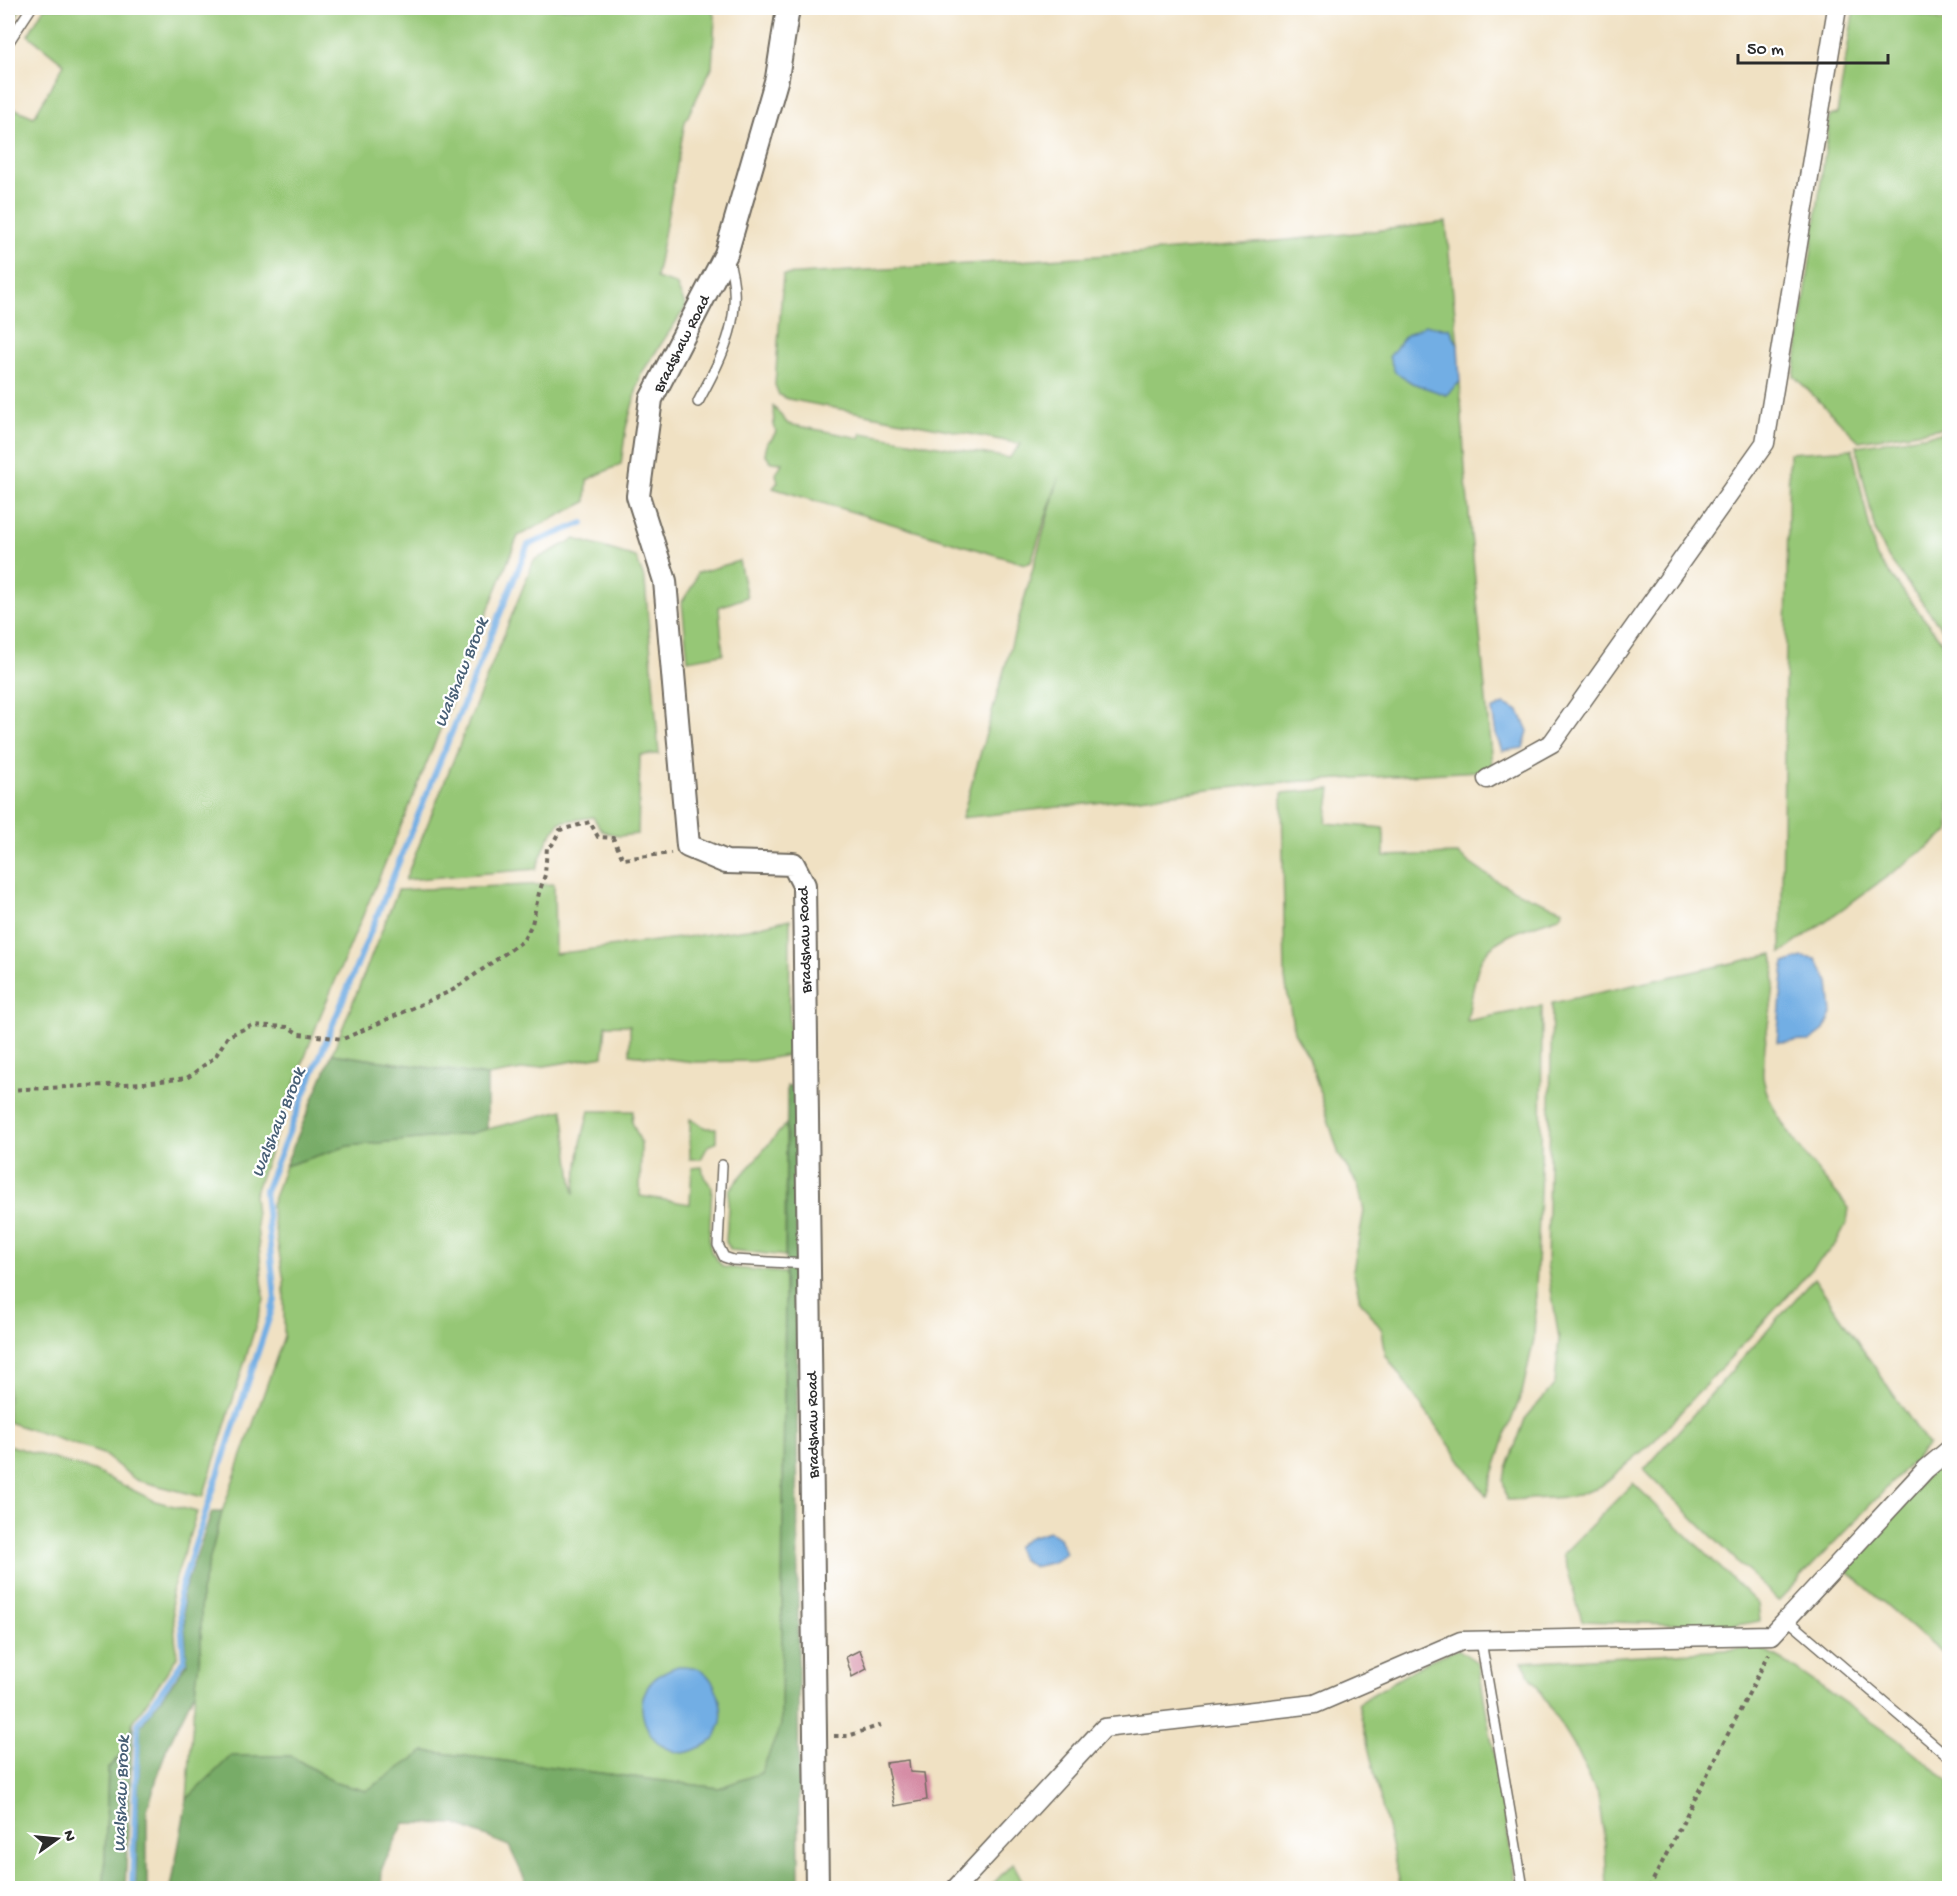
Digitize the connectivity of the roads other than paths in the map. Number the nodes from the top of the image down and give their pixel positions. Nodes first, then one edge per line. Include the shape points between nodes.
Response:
1 (31, 8) edge
2 (788, 8) edge
3 (1837, 8) edge
4 (8, 43) edge
5 (726, 254) junction
6 (698, 402) dead end
7 (1487, 779) dead end
8 (722, 1165) dead end
9 (809, 1264) junction
10 (1950, 1449) edge
11 (1787, 1619) junction
12 (1481, 1641) junction
13 (1945, 1754) dead end
14 (817, 1888) edge
15 (956, 1888) edge
16 (1523, 1888) edge

1 - 4 lane
2 - 5 street, Bradshaw Road via 777,78
3 - 7 street via 1765,443 1552,743
5 - 6 lane via 735,291 731,330
5 - 9 street, Bradshaw Road via 651,399 638,496 664,581 688,846 726,862 793,864 804,885
8 - 9 lane via 718,1245 724,1257
9 - 14 street, Bradshaw Road
10 - 11 street via 1926,1469
11 - 12 street via 1772,1635
11 - 13 lane
12 - 15 street via 1461,1641 1315,1704 1104,1728
12 - 16 lane

